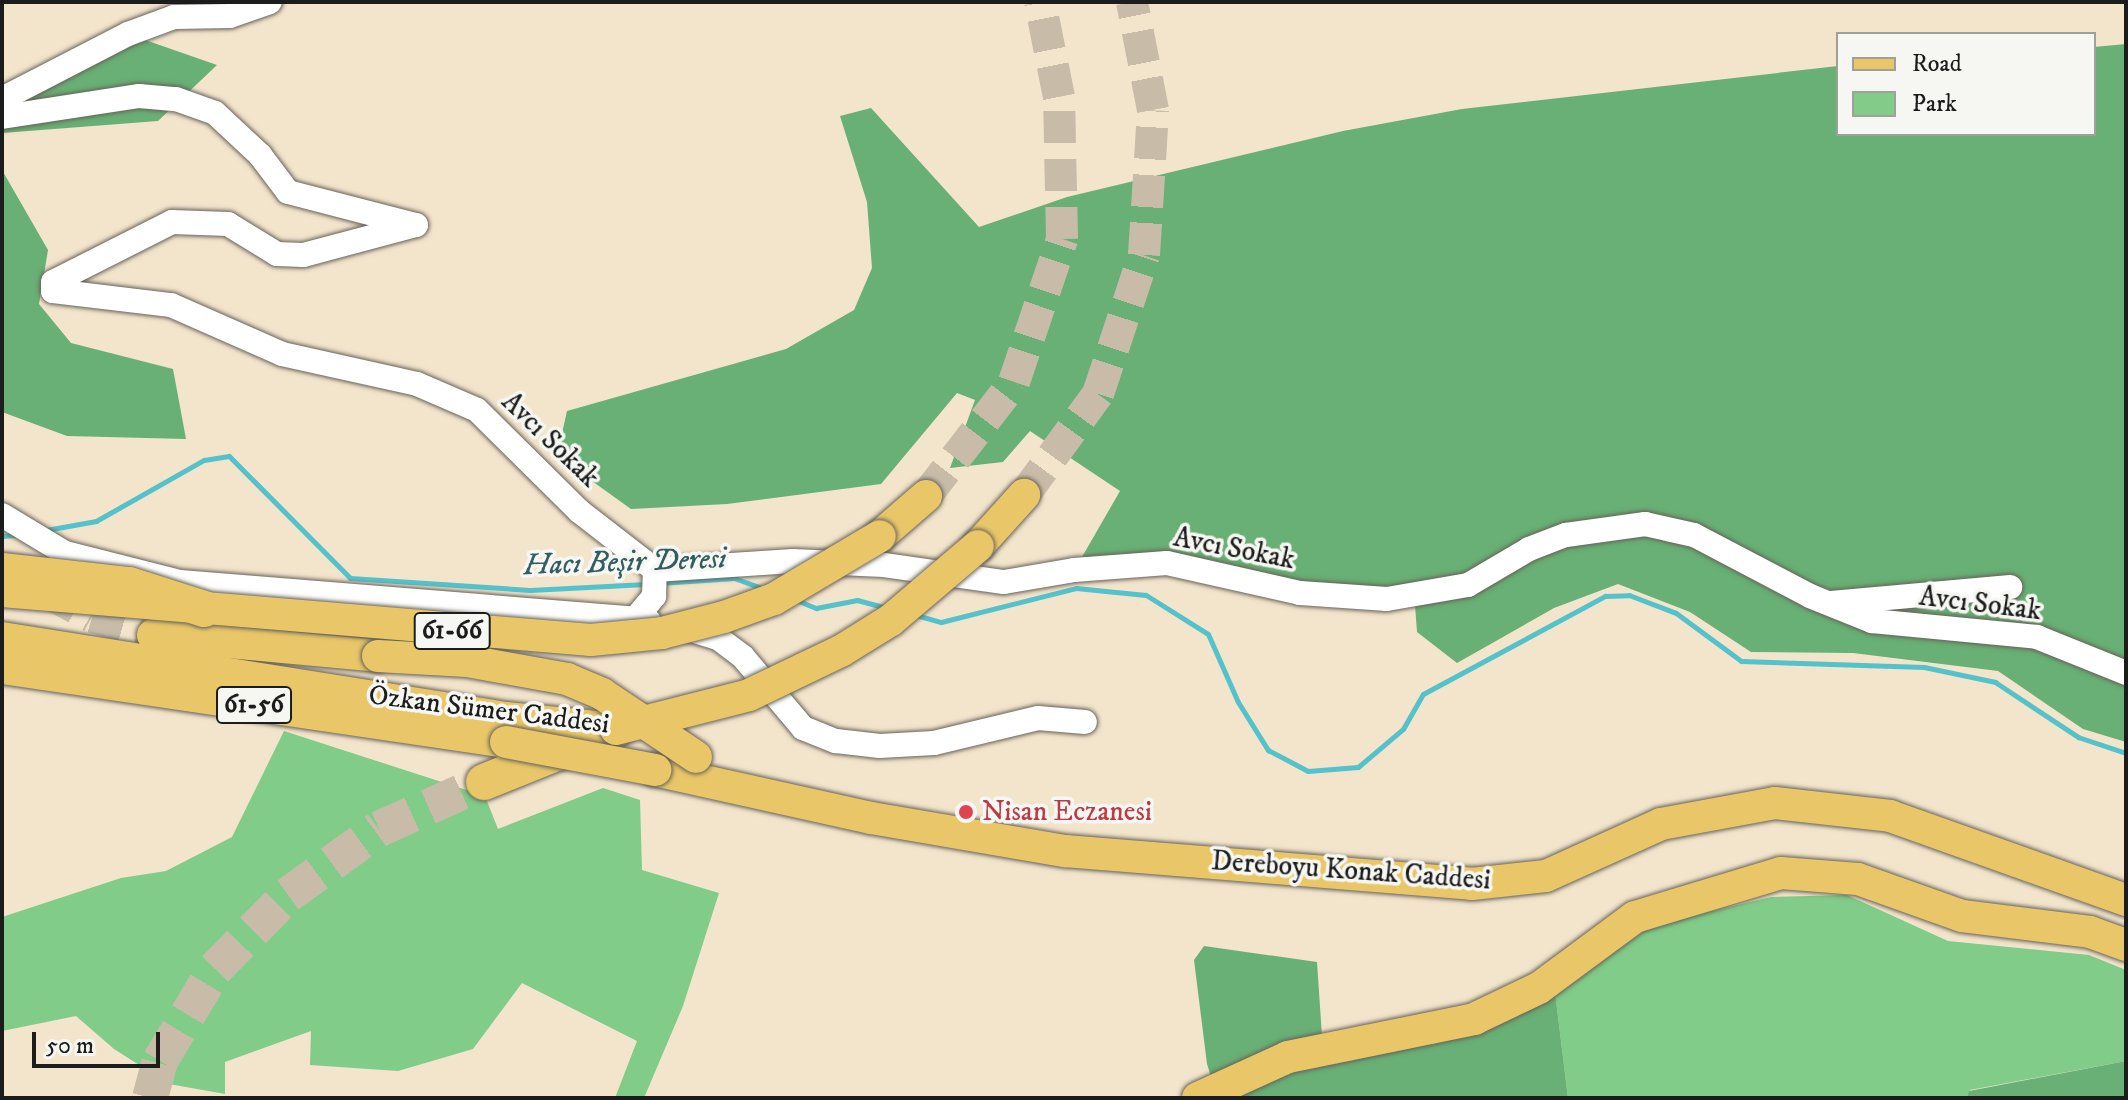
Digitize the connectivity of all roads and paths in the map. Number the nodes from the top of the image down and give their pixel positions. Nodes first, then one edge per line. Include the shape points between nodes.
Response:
1 (270, 2) edge
2 (188, 10) edge
3 (3, 97) edge
4 (1024, 495) tunnel mouth
5 (926, 496) tunnel mouth
6 (11, 518) edge
7 (655, 570) junction
8 (2, 571) edge
9 (2010, 587) dead end
10 (2, 591) edge
11 (1825, 604) junction
12 (204, 609) junction
13 (635, 619) junction
14 (153, 635) tunnel mouth
15 (2, 638) edge
16 (2, 668) edge
17 (2126, 673) edge
18 (1085, 722) dead end
19 (616, 729) junction
20 (484, 782) tunnel mouth
21 (791, 801) junction
22 (2126, 900) edge
23 (2126, 945) edge
24 (1198, 1098) edge

1 - 2 street, Avcı Sokak via 230,16
2 - 3 street, Avcı Sokak
3 - 7 street, Avcı Sokak via 176,99 215,113 260,155 288,192 416,225 303,255 277,254 228,224 172,222 53,282 53,291 171,305 282,354 417,384 477,410 579,511
4 - 19 main road, Özkan Sümer Caddesi, bridge via 978,546 902,612 841,651 749,695
5 - 12 main road, 61-66, bridge via 880,536 774,599 662,633 591,640 526,637
6 - 13 street via 44,540 96,563 180,582
7 - 11 street, Avcı Sokak via 793,561 884,565 1004,582 1167,563 1300,593 1387,599 1468,585 1529,549 1566,535 1645,524 1694,535
7 - 13 street via 654,596
8 - 12 highway, bridge via 129,585
9 - 11 street, Avcı Sokak
10 - 12 main road, 61-66, bridge
11 - 17 street, Avcı Sokak via 1872,621 2037,637
13 - 18 street via 718,638 743,657 803,728 836,741 880,746 934,743 1038,718
14 - 21 main road, 61-56, bridge via 467,661 567,679 602,694 696,757
15 - 19 main road, Özkan Sümer Caddesi via 506,718
16 - 21 main road, 61-56, bridge via 506,742
19 - 20 highway
21 - 22 main road, Dereboyu Konak Caddesi / 61-56 via 1065,851 1472,884 1546,876 1661,824 1775,803 1890,816
23 - 24 main road via 2090,932 1962,916 1858,879 1781,873 1635,917 1539,988 1474,1019 1288,1057

